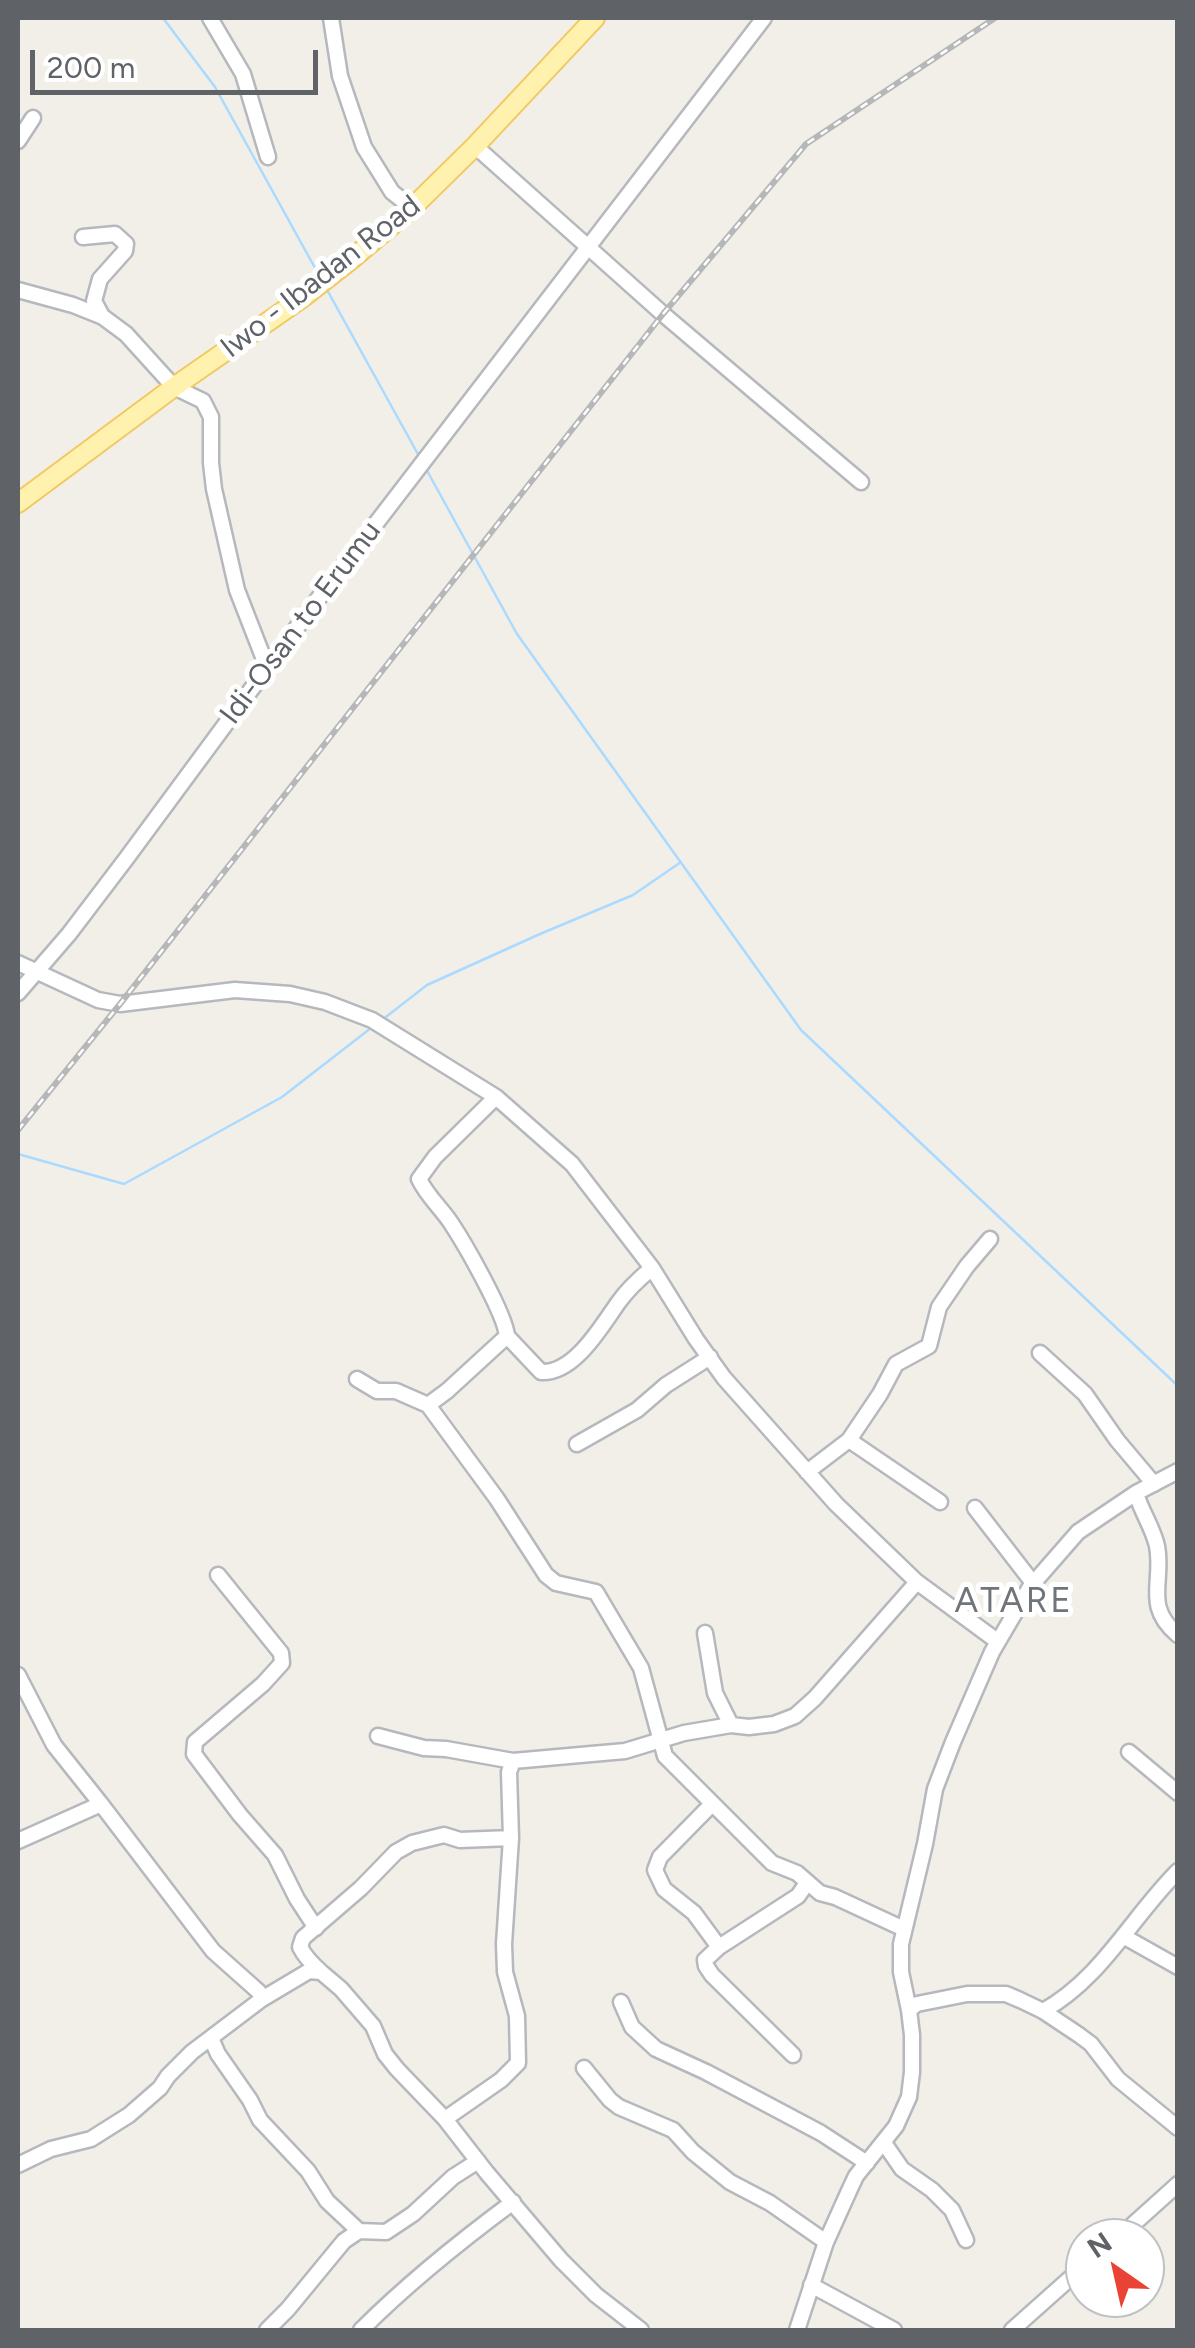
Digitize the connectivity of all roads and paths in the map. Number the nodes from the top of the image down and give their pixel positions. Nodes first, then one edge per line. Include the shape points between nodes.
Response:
1 (210, 18) edge
2 (331, 18) edge
3 (595, 18) edge
4 (764, 18) edge
5 (33, 118) dead end
6 (18, 141) edge
7 (475, 146) junction
8 (268, 157) dead end
9 (412, 208) junction
10 (83, 237) dead end
11 (586, 250) junction
12 (18, 290) edge
13 (103, 317) junction
14 (174, 387) junction
15 (861, 482) dead end
16 (18, 503) edge
17 (267, 667) junction
18 (18, 963) edge
19 (34, 972) junction
20 (18, 993) edge
21 (496, 1097) junction
22 (990, 1239) dead end
23 (652, 1268) junction
24 (507, 1336) junction
25 (1040, 1353) dead end
26 (710, 1357) junction
27 (357, 1379) dead end
28 (428, 1405) junction
29 (849, 1440) junction
30 (576, 1444) dead end
31 (1178, 1471) edge
32 (807, 1472) junction
33 (1154, 1484) junction
34 (1136, 1493) junction
35 (940, 1502) dead end
36 (974, 1508) dead end
37 (218, 1575) dead end
38 (917, 1582) junction
39 (1033, 1583) junction
40 (705, 1633) dead end
41 (1178, 1635) edge
42 (998, 1641) junction
43 (18, 1675) edge
44 (731, 1725) junction
45 (378, 1736) dead end
46 (660, 1740) junction
47 (1129, 1752) dead end
48 (513, 1761) junction
49 (1178, 1793) edge
50 (101, 1804) junction
51 (712, 1804) junction
52 (510, 1838) junction
53 (18, 1841) edge
54 (1178, 1872) edge
55 (807, 1882) junction
56 (316, 1928) junction
57 (904, 1928) junction
58 (1123, 1936) junction
59 (719, 1947) junction
60 (1178, 1967) edge
61 (321, 1972) junction
62 (262, 1998) junction
63 (621, 2002) dead end
64 (909, 2010) junction
65 (1043, 2011) junction
66 (211, 2038) junction
67 (793, 2056) dead end
68 (584, 2068) dead end
69 (445, 2119) junction
70 (1178, 2128) edge
71 (884, 2143) junction
72 (478, 2161) junction
73 (868, 2163) junction
74 (18, 2165) edge
75 (1178, 2184) edge
76 (513, 2202) junction
77 (1140, 2218) edge
78 (359, 2232) junction
79 (966, 2240) dead end
80 (826, 2242) junction
81 (1065, 2283) edge
82 (812, 2285) junction
83 (267, 2330) edge
84 (360, 2330) edge
85 (642, 2330) edge
86 (797, 2330) edge
87 (894, 2330) edge
88 (1012, 2330) edge

1 - 8 street via 242,74
2 - 9 street via 340,76 364,147 392,192
3 - 7 main road, Iwo - Ibadan Road
4 - 11 street, Idi-Osan to Erumu
5 - 6 street
7 - 9 main road, Iwo - Ibadan Road
7 - 11 street
9 - 14 main road, Iwo - Ibadan Road via 302,298
10 - 13 street via 115,234 126,244 100,279 94,300
11 - 15 street
11 - 17 street, Idi-Osan to Erumu
12 - 13 street
13 - 14 street
14 - 16 main road, Iwo - Ibadan Road
14 - 17 street via 204,401 210,412 214,489 238,590
17 - 19 street, Idi-Osan to Erumu via 126,860
18 - 19 street
19 - 20 street, Idi-Osan to Erumu
19 - 21 street via 120,1004 235,990 325,1002 372,1020
21 - 23 street via 572,1164
21 - 24 street via 419,1178 451,1222
22 - 29 street via 940,1307 929,1346 896,1364
23 - 24 street via 600,1332 550,1372 541,1372
23 - 26 street
24 - 28 street
25 - 33 street via 1086,1394
26 - 30 street
26 - 32 street
27 - 28 street
28 - 46 street via 546,1574 556,1583 596,1592 605,1604 641,1668
29 - 32 street
29 - 35 street
31 - 33 street
32 - 38 street
33 - 34 street
34 - 39 street via 1078,1532
34 - 41 street via 1156,1545 1158,1607
36 - 39 street
37 - 56 street via 281,1653 282,1663 195,1742 194,1754 274,1855
38 - 42 street
38 - 44 street via 795,1716
39 - 42 street
40 - 44 street via 715,1693
42 - 57 street via 935,1790
43 - 50 street via 54,1745
44 - 46 street
45 - 48 street
46 - 48 street via 625,1751
46 - 51 street via 665,1756
47 - 49 street
48 - 52 street
50 - 53 street
50 - 62 street via 213,1951
51 - 55 street via 772,1864
51 - 59 street via 655,1870 664,1889
52 - 56 street via 444,1835 412,1843
52 - 69 street via 504,1972 517,2016 518,2063
54 - 58 street
55 - 57 street
55 - 59 street via 798,1896
56 - 61 street via 300,1947
57 - 64 street via 901,1972
58 - 60 street
58 - 65 street via 1093,1973
59 - 67 street via 706,1966
61 - 62 street via 309,1971
61 - 69 street via 360,2010 385,2054
62 - 66 street
63 - 73 street via 632,2027 656,2048
64 - 65 street via 990,1993
64 - 71 street via 909,2097
65 - 70 street via 1091,2044 1118,2079
66 - 74 street via 128,2115 91,2139
66 - 78 street via 260,2120
68 - 80 street via 620,2108 673,2130 730,2182
69 - 72 street
71 - 73 street
71 - 79 street via 902,2169 952,2210
72 - 76 street
72 - 78 street via 386,2232
73 - 80 street
75 - 77 street
76 - 84 street
76 - 85 street via 596,2295
78 - 83 street
80 - 82 street
81 - 88 street
82 - 86 street
82 - 87 street

